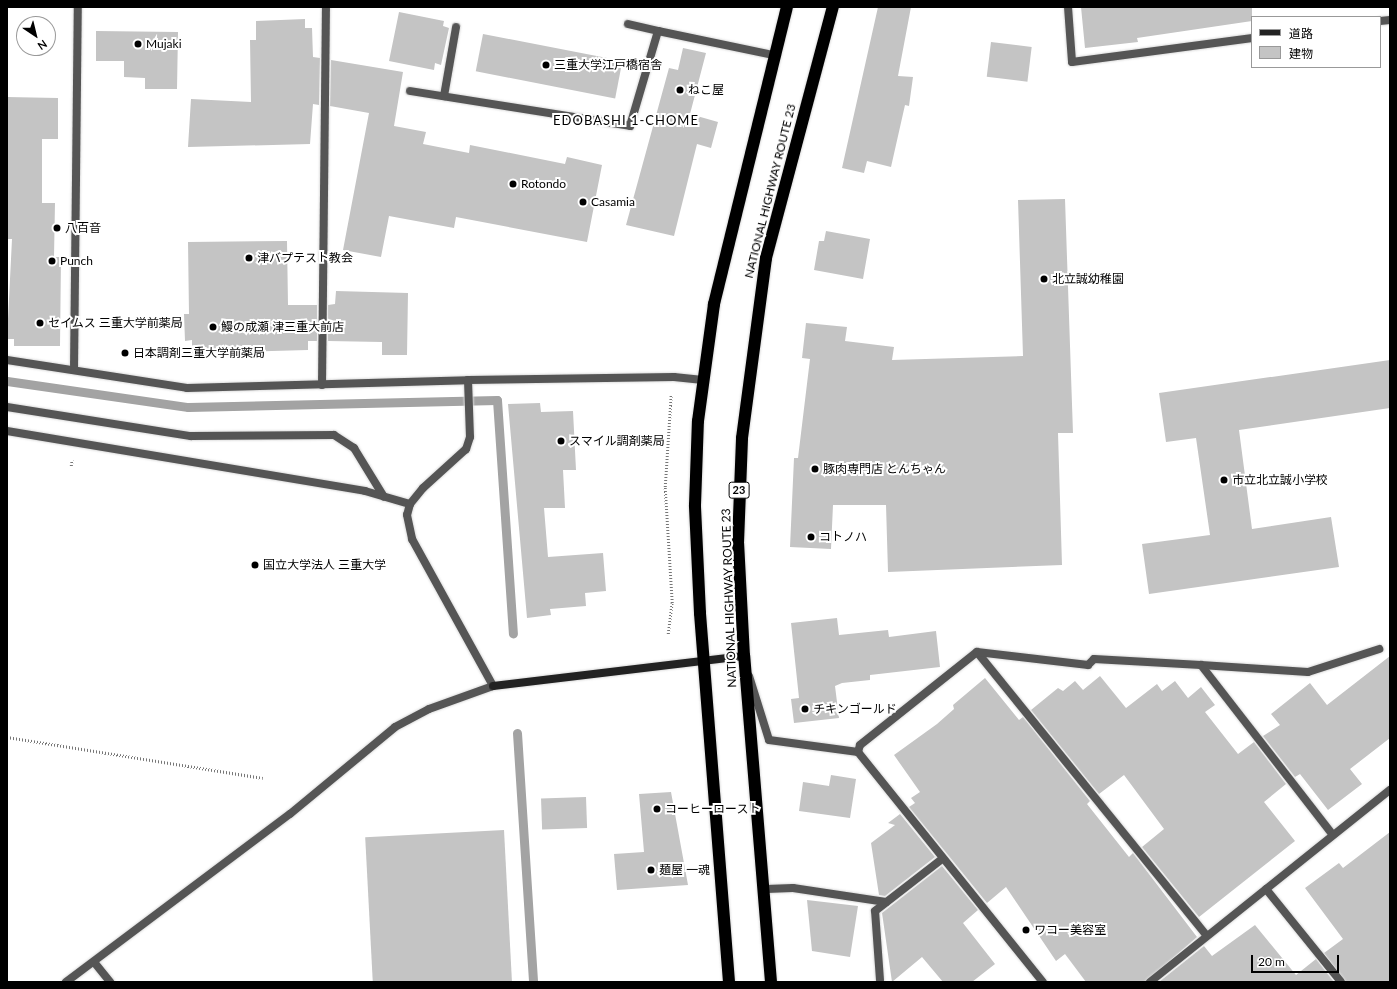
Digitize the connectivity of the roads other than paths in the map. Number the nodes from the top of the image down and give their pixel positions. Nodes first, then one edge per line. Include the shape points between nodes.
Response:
1 (78, 7) edge
2 (326, 7) edge
3 (787, 7) edge
4 (833, 7) edge
5 (1068, 7) edge
6 (628, 24) dead end
7 (456, 26) dead end
8 (658, 31) junction
9 (1251, 38) edge
10 (773, 56) junction
11 (410, 91) dead end
12 (444, 96) junction
13 (7, 360) edge
14 (74, 369) junction
15 (468, 380) junction
16 (703, 380) junction
17 (322, 385) junction
18 (7, 407) edge
19 (7, 431) edge
20 (384, 497) junction
21 (410, 504) junction
22 (1379, 650) dead end
23 (977, 652) junction
24 (744, 656) junction
25 (703, 660) junction
26 (1201, 665) junction
27 (493, 686) junction
28 (858, 752) junction
29 (1390, 791) edge
30 (1333, 835) junction
31 (942, 859) junction
32 (766, 889) junction
33 (1266, 889) junction
34 (886, 902) junction
35 (1207, 936) junction
36 (94, 962) junction
37 (880, 980) dead end
38 (66, 982) edge
39 (110, 982) edge
40 (729, 982) edge
41 (771, 982) edge
42 (1043, 982) edge
43 (1150, 982) edge
44 (1340, 982) edge

1 - 14 street
2 - 17 street
3 - 10 highway
4 - 24 highway, NATIONAL HIGHWAY ROUTE 23 / 23 via 766,258 747,378 738,543
5 - 9 street via 1072,62
6 - 8 street
7 - 12 street
8 - 10 street
8 - 12 street via 630,126
10 - 16 highway via 714,304
11 - 12 street
13 - 14 street
14 - 17 street via 187,388
15 - 16 street via 674,377
15 - 17 street
15 - 21 street via 466,449
16 - 25 highway via 695,505
18 - 20 street via 191,436 334,435 354,448
19 - 20 street
20 - 21 street
21 - 27 street via 407,515 412,538
22 - 26 street via 1308,672
23 - 26 street via 1088,665 1094,659
23 - 28 street via 860,745
23 - 35 street
24 - 25 street
24 - 28 street via 769,740
24 - 32 highway, NATIONAL HIGHWAY ROUTE 23 / 23
25 - 27 street
25 - 40 highway
26 - 30 street
27 - 36 street via 429,709 395,727 290,814
28 - 31 street
29 - 30 street
30 - 33 street
31 - 34 street
31 - 42 street
32 - 34 street via 793,888
32 - 41 highway, NATIONAL HIGHWAY ROUTE 23 / 23
33 - 35 street
33 - 44 street
34 - 37 street via 875,911
35 - 43 street
36 - 38 street
36 - 39 street

